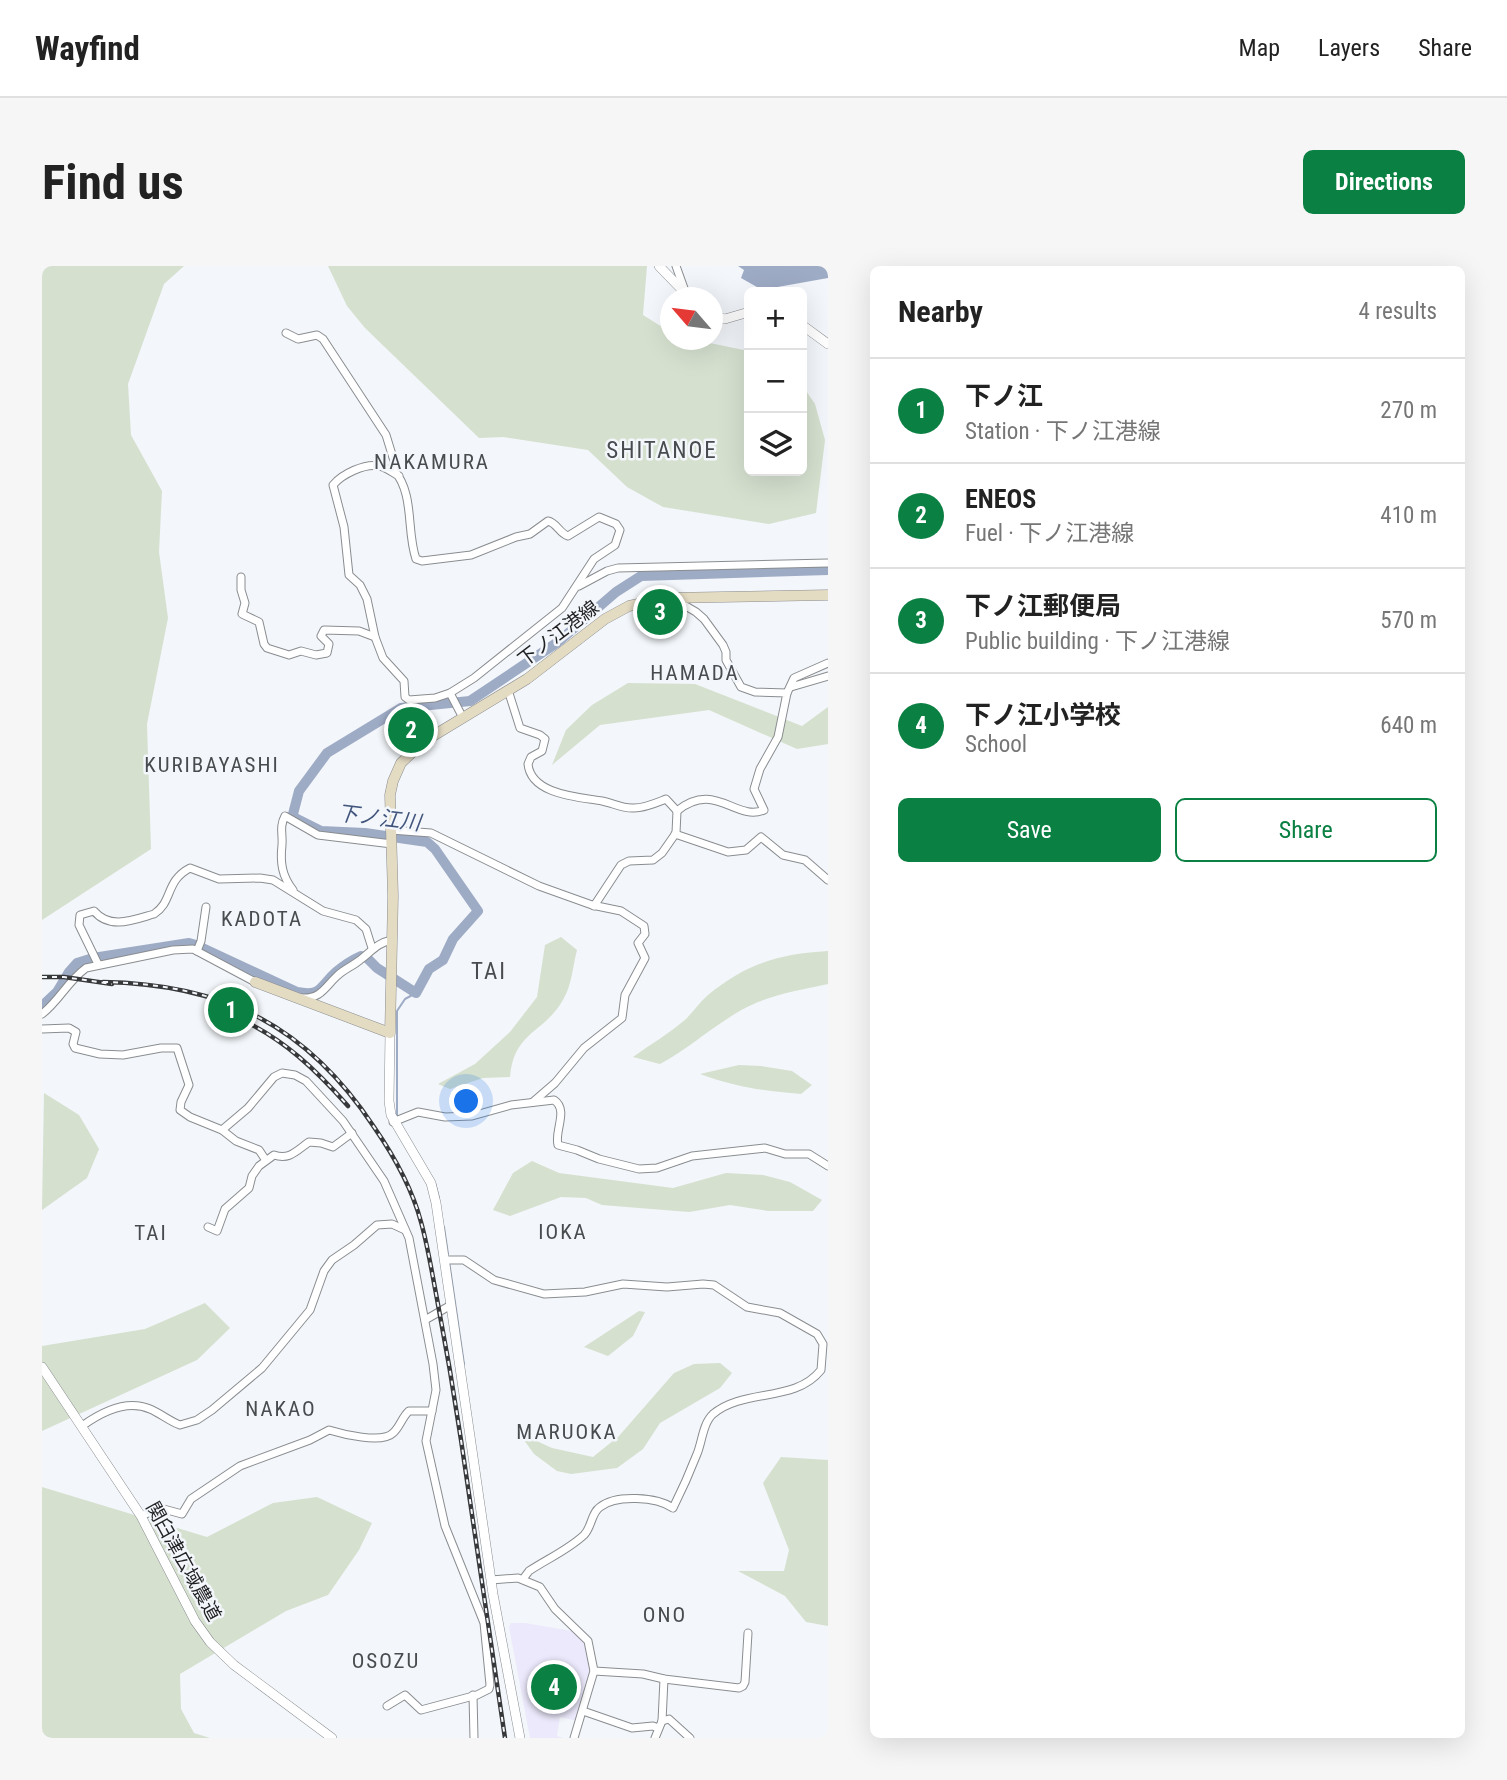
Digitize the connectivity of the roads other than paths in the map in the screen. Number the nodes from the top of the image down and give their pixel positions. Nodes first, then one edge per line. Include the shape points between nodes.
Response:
1 (659, 266) edge
2 (676, 266) edge
3 (679, 287) edge
4 (684, 287) edge
5 (744, 313) edge
6 (723, 318) edge
7 (807, 329) edge
8 (286, 333) dead end
9 (828, 344) edge
10 (399, 477) junction
11 (828, 563) edge
12 (241, 577) dead end
13 (578, 586) junction
14 (828, 595) edge
15 (678, 597) junction
16 (375, 637) junction
17 (828, 663) edge
18 (828, 676) edge
19 (508, 690) junction
20 (789, 690) junction
21 (451, 694) junction
22 (461, 714) junction
23 (677, 811) junction
24 (391, 830) junction
25 (675, 834) junction
26 (391, 843) junction
27 (828, 880) edge
28 (298, 897) junction
29 (594, 906) junction
30 (206, 908) dead end
31 (392, 940) junction
32 (199, 948) junction
33 (372, 948) junction
34 (96, 960) junction
35 (254, 982) joint
36 (292, 997) junction
37 (42, 1014) edge
38 (42, 1029) edge
39 (390, 1033) junction
40 (533, 1102) junction
41 (396, 1120) junction
42 (222, 1130) junction
43 (352, 1133) junction
44 (265, 1159) junction
45 (828, 1166) edge
46 (208, 1227) dead end
47 (406, 1230) junction
48 (444, 1260) junction
49 (451, 1305) junction
50 (425, 1320) junction
51 (42, 1367) edge
52 (820, 1371) junction
53 (828, 1377) edge
54 (432, 1411) junction
55 (82, 1426) junction
56 (141, 1516) junction
57 (523, 1579) junction
58 (491, 1580) junction
59 (496, 1613) junction
60 (481, 1614) junction
61 (748, 1633) dead end
62 (594, 1671) junction
63 (664, 1679) junction
64 (473, 1695) junction
65 (387, 1706) dead end
66 (583, 1711) junction
67 (660, 1724) junction
68 (332, 1738) edge
69 (474, 1738) edge
70 (520, 1738) edge
71 (574, 1738) edge
72 (655, 1738) edge
73 (690, 1738) edge

1 - 3 street
2 - 4 street
5 - 6 street
7 - 9 street
8 - 10 street via 298,339 317,335 329,345 386,435
10 - 13 street via 409,507 415,556 422,561 471,555 530,534 548,522 568,536 599,517 615,524 620,530 615,545 596,557
10 - 16 street via 374,466 346,475 333,485 347,542 349,575 366,598
11 - 13 street via 618,568
12 - 16 street via 242,614 259,622 267,648 289,655 327,653 329,644 321,636 324,629
13 - 21 street via 562,608
14 - 15 main road, 下ノ江港線
15 - 19 main road, 下ノ江港線 via 645,601 614,614
15 - 20 street via 704,619 723,645 741,687 755,692
16 - 21 street via 383,657 404,681 408,699
17 - 20 street via 794,678
18 - 20 street
19 - 22 main road, 下ノ江港線
19 - 23 street via 520,727 545,739 528,764 539,783 572,797 634,808 666,799
20 - 23 street via 778,737 754,789 764,810 748,812 710,799
21 - 22 street
22 - 24 main road, 下ノ江港線 via 401,763 391,788
23 - 25 street
24 - 26 main road, 下ノ江港線
24 - 29 street via 431,833 539,886
25 - 27 street via 728,852 746,850 761,837 783,855 805,860
25 - 29 street via 653,860 621,864
26 - 28 street via 318,835 285,816 281,863
26 - 31 main road
28 - 33 street via 323,911 360,922
28 - 34 street via 273,880 219,879 190,868 175,878 164,904 154,914 114,923 94,911 80,915 79,925
29 - 40 street via 621,911 643,926 645,934 638,943 645,958 625,995 622,1018 584,1048
30 - 32 street
31 - 33 street
31 - 39 main road
32 - 34 street
32 - 35 street
33 - 36 street via 319,995
34 - 37 street
35 - 36 main road
36 - 39 main road
38 - 42 street via 72,1029 75,1048 100,1054 177,1048 190,1085 180,1110
39 - 41 street via 389,1105
40 - 41 street via 471,1116 422,1112
40 - 45 street via 554,1100 560,1106 558,1145 620,1165 657,1168 692,1156 765,1148 809,1154
41 - 48 street via 431,1183
42 - 43 street via 274,1077 286,1073 306,1081
42 - 44 street via 259,1150
43 - 44 street via 333,1147 309,1142 291,1156
43 - 47 street via 377,1168
44 - 46 street via 254,1171 249,1188 224,1211 218,1231
47 - 50 street
47 - 55 street via 380,1224 332,1260 303,1319 254,1376 197,1420 180,1425 134,1405 97,1415
48 - 49 street
48 - 52 street via 464,1259 494,1280 544,1294 623,1284 714,1286 747,1307 780,1313 817,1334 823,1343
49 - 50 street
49 - 58 street
50 - 54 street via 435,1381
51 - 55 street, 関臼津広域農道
52 - 53 street
52 - 57 street via 801,1384 736,1400 711,1415 673,1508 660,1500 631,1498 600,1506 586,1533
54 - 56 street via 410,1411 387,1437 329,1430 240,1466 191,1499 182,1514 160,1508
54 - 60 street via 426,1441 442,1514
55 - 56 street, 関臼津広域農道
56 - 68 street, 関臼津広域農道 via 195,1621 220,1654
57 - 58 street
57 - 62 street via 542,1589 555,1609 588,1641
58 - 59 street
59 - 60 street
59 - 70 street
60 - 64 street via 490,1688
61 - 63 street via 742,1687
62 - 63 street
62 - 66 street
63 - 67 street
64 - 65 street via 421,1710 405,1695
64 - 69 street
66 - 67 street via 632,1728
66 - 71 street
67 - 72 street
67 - 73 street via 669,1719

